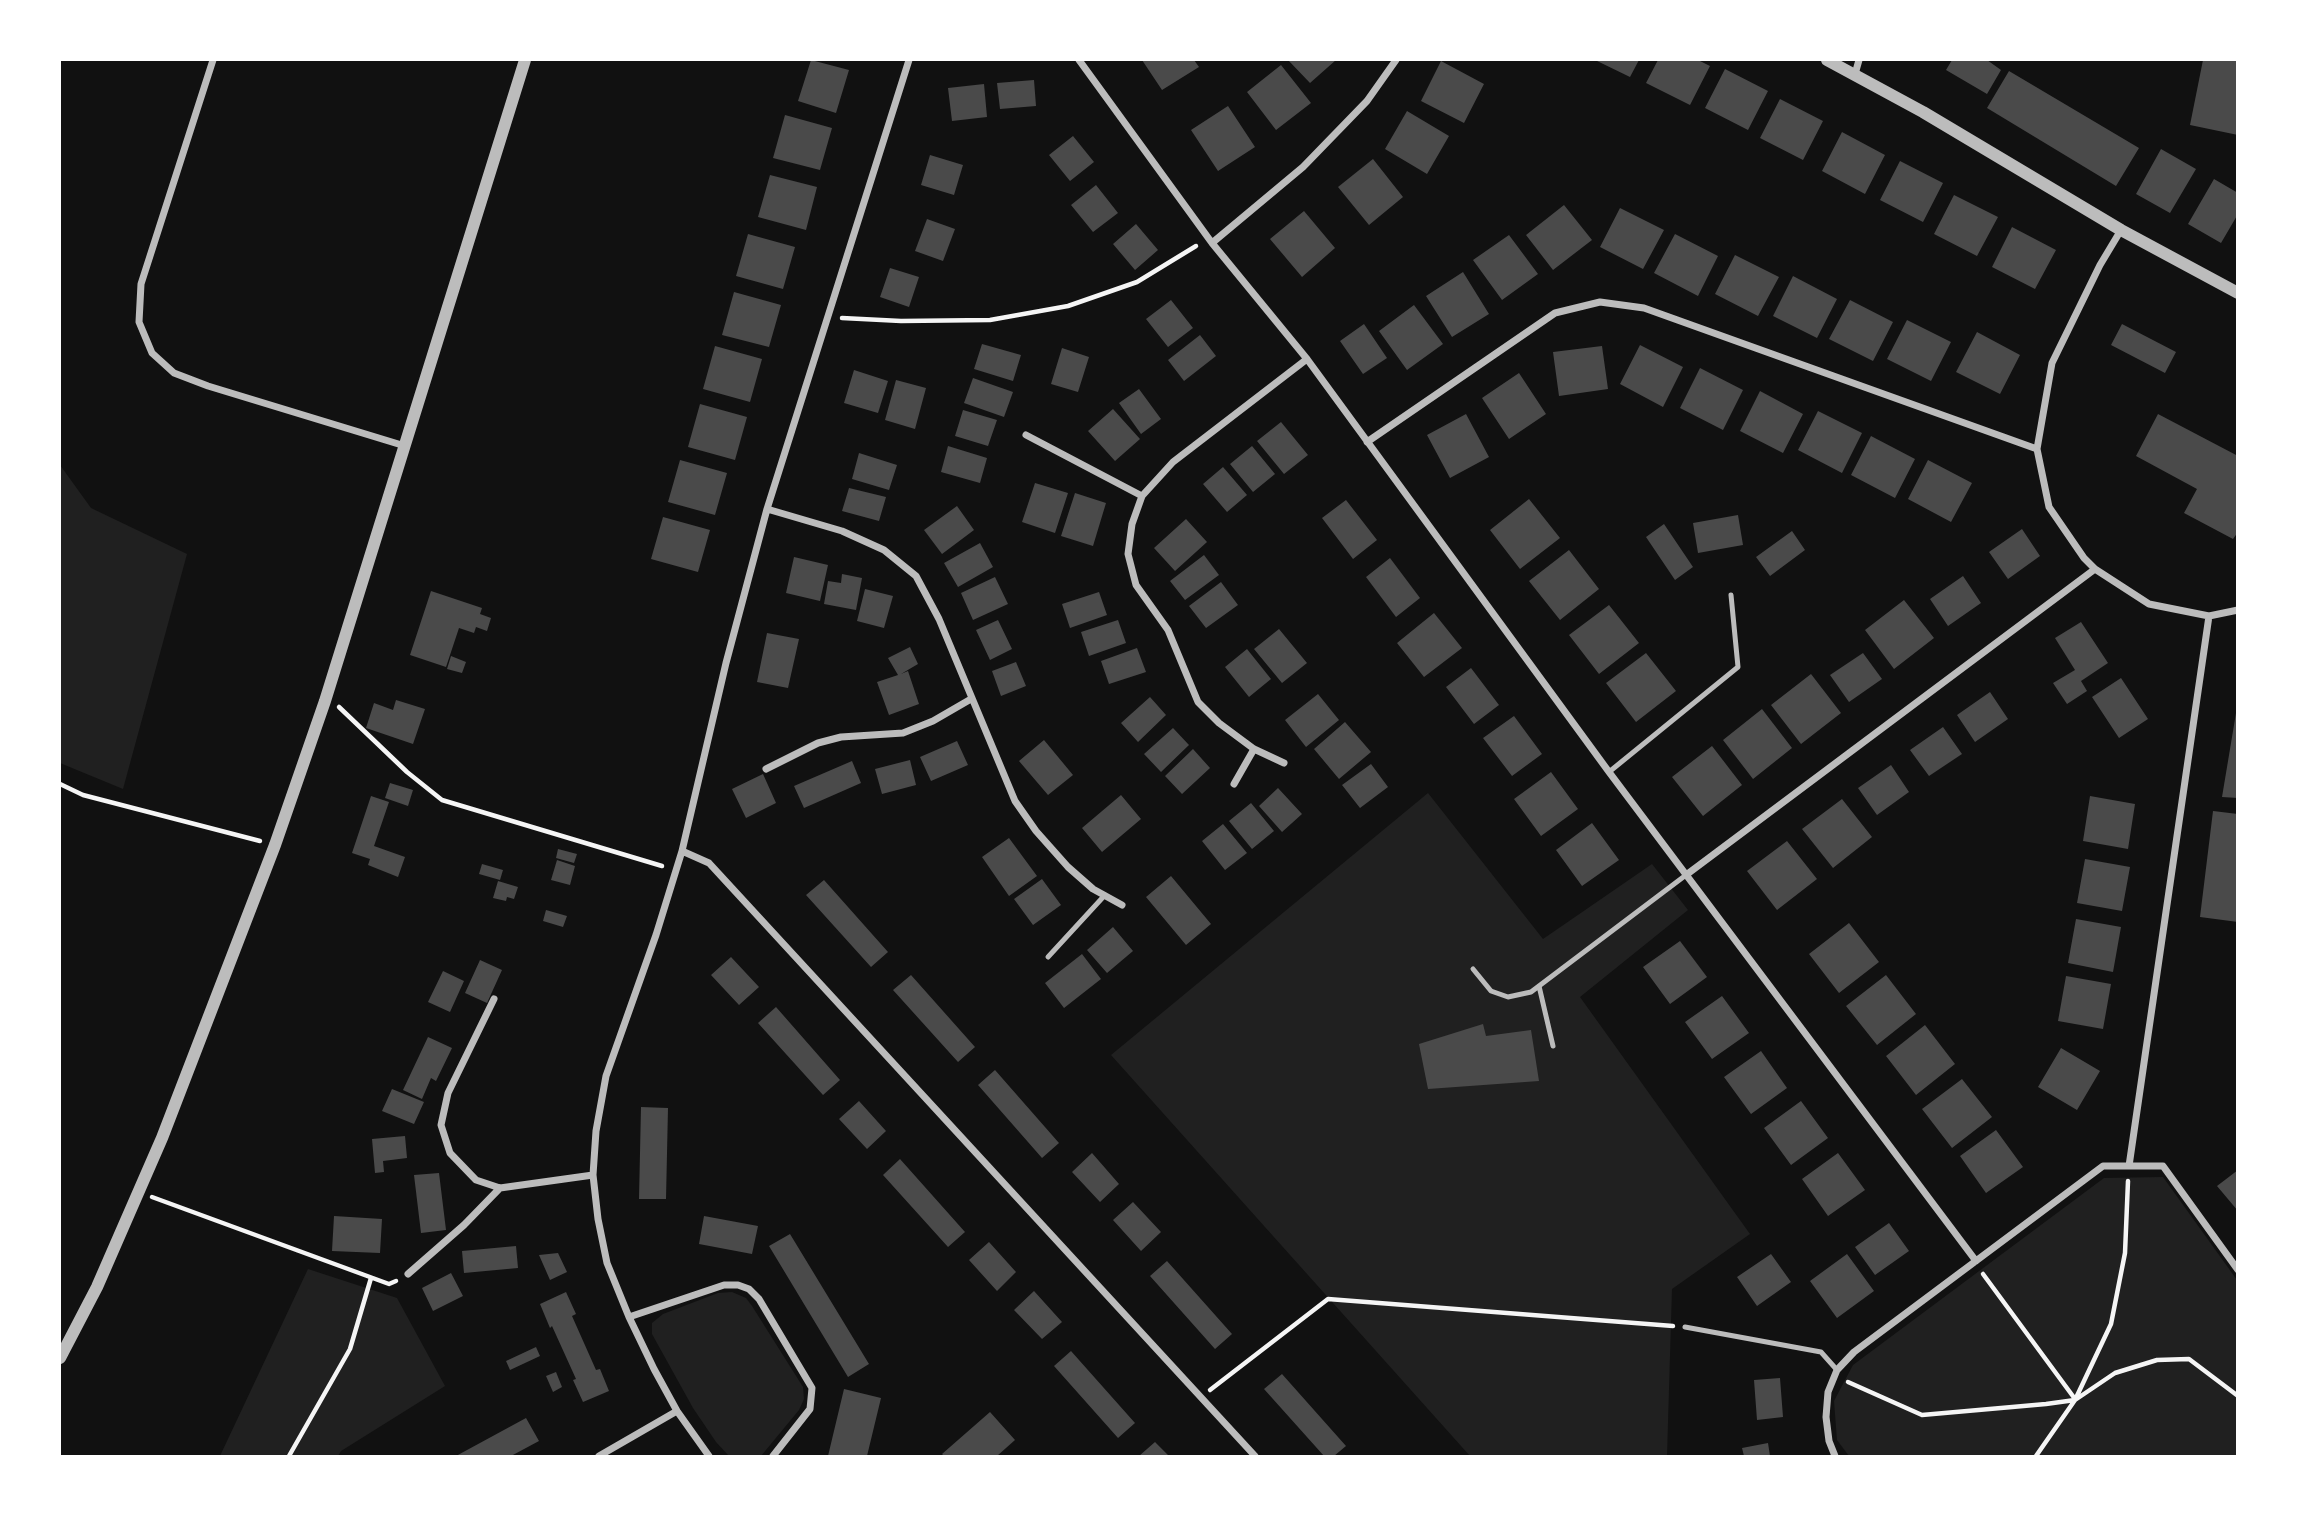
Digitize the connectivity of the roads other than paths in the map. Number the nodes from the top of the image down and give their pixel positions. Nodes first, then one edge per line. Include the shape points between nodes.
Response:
1 (213, 60) edge
2 (526, 60) edge
3 (909, 60) edge
4 (1079, 60) edge
5 (1396, 60) edge
6 (1827, 60) edge
7 (1858, 60) edge
8 (1855, 74) junction
9 (2121, 230) junction
10 (1210, 240) junction
11 (2238, 293) edge
12 (1307, 359) junction
13 (1027, 435) dead end
14 (1367, 442) junction
15 (405, 446) junction
16 (2037, 449) junction
17 (1142, 496) junction
18 (767, 509) junction
19 (2095, 569) junction
20 (1731, 595) dead end
21 (2238, 610) edge
22 (2208, 615) junction
23 (971, 699) junction
24 (1254, 749) junction
25 (1284, 763) dead end
26 (766, 769) dead end
27 (1609, 772) junction
28 (1234, 785) dead end
29 (682, 851) junction
30 (1686, 875) junction
31 (1105, 895) junction
32 (1122, 905) dead end
33 (1048, 957) dead end
34 (1473, 969) dead end
35 (1539, 986) junction
36 (494, 999) dead end
37 (1553, 1046) dead end
38 (2129, 1166) junction
39 (593, 1175) junction
40 (500, 1188) junction
41 (1976, 1261) junction
42 (2238, 1270) edge
43 (408, 1275) road end
44 (629, 1317) junction
45 (1685, 1327) road end
46 (60, 1357) edge
47 (1837, 1370) junction
48 (677, 1411) junction
49 (599, 1457) edge
50 (709, 1457) edge
51 (773, 1457) edge
52 (1255, 1457) edge
53 (1835, 1457) edge

1 - 15 street via 141,284 139,321 152,353 174,373 197,382
2 - 15 street
3 - 18 street
4 - 10 street
5 - 10 street via 1367,101 1303,167
6 - 8 street
7 - 8 street
8 - 9 street
9 - 11 street
9 - 16 street via 2052,363
10 - 12 street
12 - 14 street
12 - 17 street via 1173,462
13 - 17 street
14 - 16 street via 1555,313 1600,302 1644,308
14 - 27 street
15 - 46 street via 275,845 167,1125 97,1287
16 - 19 street via 2049,507
17 - 24 street via 1128,554 1136,585 1168,630 1199,702
18 - 23 street via 842,531 884,550 916,576
18 - 29 street
19 - 22 street via 2149,604
19 - 30 street
20 - 27 lane via 1738,667
21 - 22 street
22 - 38 street
23 - 26 street via 903,733 818,743
23 - 31 street via 1015,801 1068,867
24 - 25 street
24 - 28 street
27 - 30 street
29 - 39 street via 606,1076
29 - 52 street via 709,863
30 - 35 lane
30 - 41 street
31 - 32 street
31 - 33 lane
34 - 35 lane via 1491,991 1508,998
35 - 37 lane
36 - 40 street via 448,1093 441,1125 450,1153 476,1180
38 - 41 street via 2103,1166
38 - 42 street via 2163,1166
39 - 40 street
39 - 44 street via 607,1263
40 - 43 street
41 - 47 street via 1854,1352
44 - 48 street
44 - 51 street via 724,1285 749,1289 759,1298 812,1388 810,1409
45 - 47 lane via 1821,1352
47 - 53 street via 1828,1392 1826,1417
48 - 49 street
48 - 50 street

